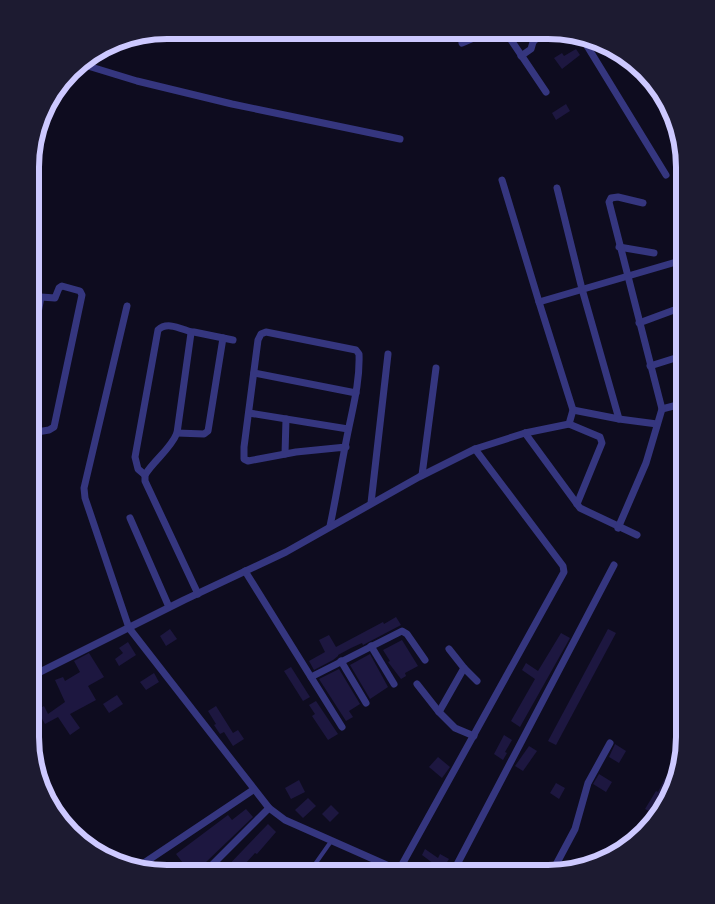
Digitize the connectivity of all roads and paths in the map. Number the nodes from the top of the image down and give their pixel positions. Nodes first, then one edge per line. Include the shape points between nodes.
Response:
1 (471, 39) edge
2 (510, 39) edge
3 (535, 40) dead end
4 (462, 43) dead end
5 (585, 44) edge
6 (521, 56) junction
7 (87, 66) edge
8 (546, 92) dead end
9 (400, 138) dead end
10 (666, 175) dead end
11 (502, 180) dead end
12 (557, 188) dead end
13 (643, 203) dead end
14 (619, 247) junction
15 (654, 253) dead end
16 (676, 262) edge
17 (627, 277) junction
18 (582, 289) junction
19 (539, 302) junction
20 (127, 306) dead end
21 (676, 309) edge
22 (39, 311) edge
23 (639, 323) junction
24 (192, 332) junction
25 (223, 338) junction
26 (233, 340) dead end
27 (388, 354) dead end
28 (676, 359) edge
29 (650, 366) junction
30 (436, 368) dead end
31 (254, 373) junction
32 (356, 393) junction
33 (676, 405) edge
34 (662, 409) junction
35 (573, 410) junction
36 (249, 413) junction
37 (286, 419) junction
38 (619, 419) junction
39 (569, 424) junction
40 (658, 424) junction
41 (348, 429) junction
42 (39, 432) edge
43 (177, 433) junction
44 (525, 433) junction
45 (346, 448) junction
46 (475, 449) junction
47 (285, 454) junction
48 (145, 475) junction
49 (422, 476) junction
50 (371, 503) junction
51 (577, 504) junction
52 (130, 518) dead end
53 (330, 526) junction
54 (618, 528) junction
55 (636, 535) dead end
56 (614, 565) dead end
57 (245, 571) junction
58 (198, 594) junction
59 (169, 608) junction
60 (129, 628) junction
61 (370, 646) junction
62 (449, 649) dead end
63 (425, 660) dead end
64 (341, 661) junction
65 (464, 668) junction
66 (39, 673) edge
67 (311, 677) junction
68 (476, 681) dead end
69 (394, 684) dead end
70 (417, 684) dead end
71 (366, 704) dead end
72 (439, 712) junction
73 (342, 727) dead end
74 (474, 736) junction
75 (610, 743) dead end
76 (253, 790) junction
77 (269, 808) junction
78 (332, 840) junction
79 (144, 863) edge
80 (212, 865) edge
81 (314, 865) edge
82 (388, 865) edge
83 (402, 865) edge
84 (457, 865) edge
85 (556, 865) edge

1 - 4 street
2 - 6 street
3 - 6 street via 531,49
5 - 10 street
6 - 8 street
7 - 9 street via 232,104
11 - 19 street
12 - 18 street
13 - 14 street via 611,198 609,202
14 - 15 street
14 - 17 street
16 - 17 street
17 - 18 street
17 - 23 street
18 - 19 street
18 - 38 street
19 - 35 street
20 - 60 street via 84,488
21 - 23 street
22 - 42 street via 42,297 55,298 62,286 80,291 82,295 54,427
23 - 29 street
24 - 25 street
24 - 43 street
24 - 48 street via 169,326 158,330 135,457 138,469
25 - 26 street
25 - 43 street via 208,431 204,434
27 - 50 street
28 - 29 street
29 - 34 street
30 - 49 street
31 - 32 street
31 - 32 street via 258,338 266,332 357,351
31 - 36 street
32 - 41 street
33 - 34 street
34 - 40 street
35 - 38 street
35 - 39 street
36 - 37 street
36 - 47 street via 244,459
37 - 41 street
37 - 47 street
38 - 40 street
39 - 44 street
39 - 51 street via 600,438 602,443
40 - 54 street via 646,463
41 - 45 street
43 - 48 street
44 - 46 street
44 - 51 street
45 - 47 street
45 - 53 street
46 - 49 street
46 - 74 street via 563,566 564,572
48 - 58 street
49 - 50 street
50 - 53 street
51 - 54 street via 585,512
52 - 59 street
53 - 57 street
54 - 55 street
56 - 84 street
57 - 58 street
57 - 67 street
58 - 59 street
59 - 60 street
60 - 66 street
60 - 76 street
61 - 63 street via 404,631
61 - 64 street
61 - 69 street
62 - 65 street
64 - 67 street
64 - 71 street
65 - 68 street
65 - 72 street
67 - 73 street
70 - 72 street
72 - 74 street via 455,728
74 - 83 street
75 - 85 street via 588,783 575,829
76 - 77 street
76 - 79 street
77 - 78 street via 285,820
77 - 80 street
78 - 81 lane
78 - 82 street

